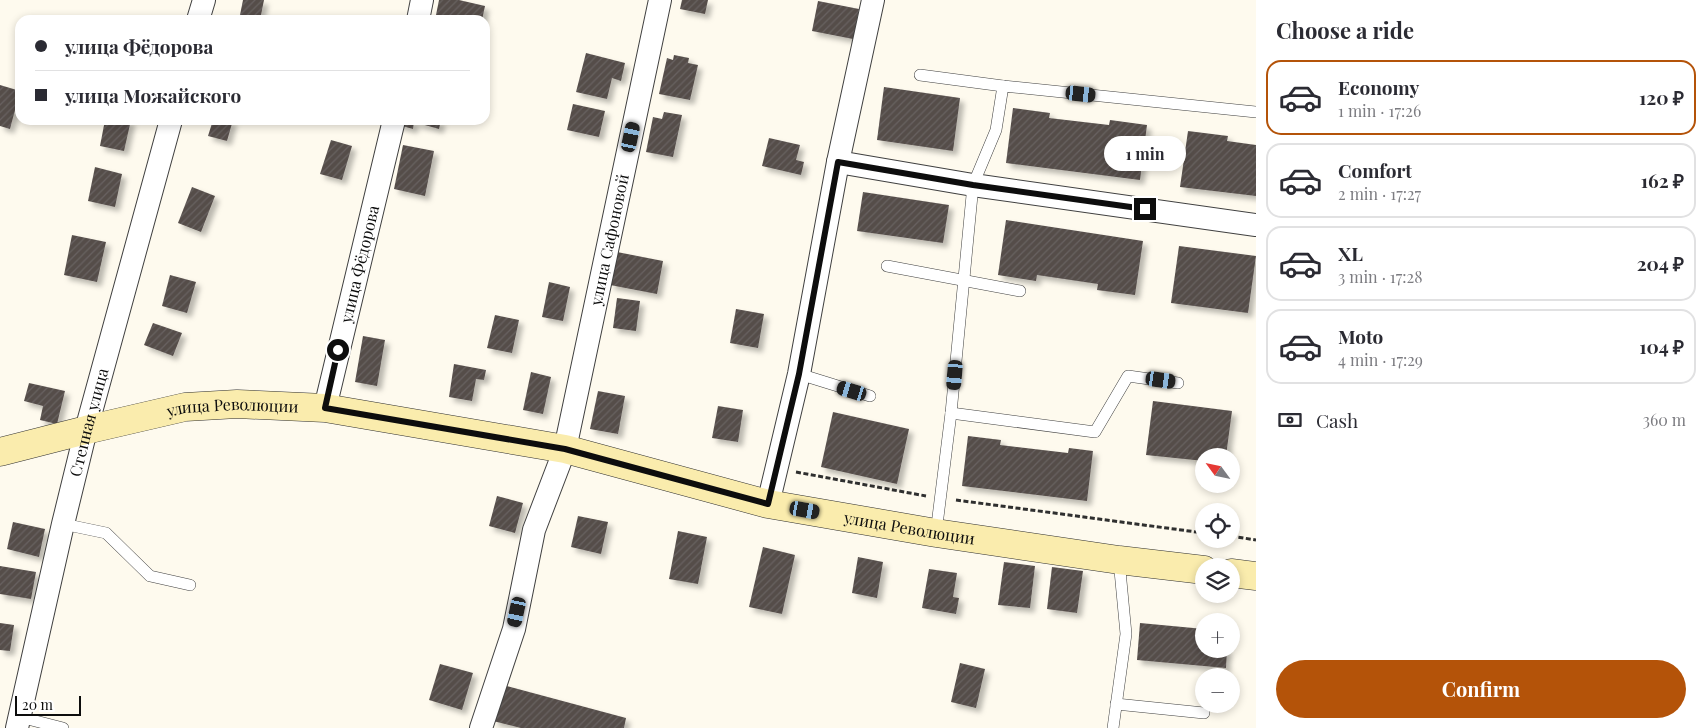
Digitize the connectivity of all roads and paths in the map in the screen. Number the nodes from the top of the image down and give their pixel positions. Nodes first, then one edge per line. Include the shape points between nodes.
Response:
1 (204, 0) edge
2 (422, 0) edge
3 (660, 0) edge
4 (873, 0) edge
5 (200, 15) edge
6 (419, 15) edge
7 (920, 75) dead end
8 (1003, 86) junction
9 (1256, 112) edge
10 (170, 125) edge
11 (393, 125) edge
12 (838, 162) junction
13 (973, 185) junction
14 (1256, 225) edge
15 (887, 266) dead end
16 (964, 280) junction
17 (1020, 291) dead end
18 (799, 374) junction
19 (1178, 383) dead end
20 (870, 396) dead end
21 (325, 408) junction
22 (951, 413) junction
23 (86, 430) junction
24 (565, 449) junction
25 (0, 452) edge
26 (776, 468) junction
27 (940, 498) junction
28 (768, 504) junction
29 (63, 524) junction
30 (1195, 532) edge
31 (936, 533) junction
32 (1240, 537) edge
33 (1256, 540) edge
34 (1119, 560) junction
35 (1195, 569) edge
36 (1240, 574) edge
37 (1256, 576) edge
38 (190, 585) dead end
39 (1116, 704) junction
40 (1195, 711) edge
41 (18, 722) edge
42 (62, 728) edge
43 (481, 728) edge
44 (1113, 728) edge

1 - 5 street
2 - 6 street
3 - 24 street, улица Сафоновой
4 - 12 street
7 - 8 lane
8 - 9 lane
8 - 13 lane via 996,130
10 - 23 street, Степная улица
11 - 21 street, улица Фёдорова
12 - 13 street
12 - 18 street
13 - 14 street
13 - 16 lane
15 - 16 lane
16 - 17 lane
16 - 22 lane
18 - 20 lane
18 - 26 street
19 - 22 lane via 1128,376 1095,432
21 - 23 street, улица Революции via 236,404 185,407
21 - 24 street, улица Революции
22 - 27 lane
23 - 25 street, улица Революции
23 - 29 street, Степная улица
24 - 28 street, улица Революции
24 - 43 street, улица Сафоновой via 534,530 514,629
26 - 27 path
26 - 28 street
27 - 30 path
27 - 31 lane
28 - 31 street, улица Революции
29 - 38 lane via 106,533 150,576
29 - 41 street, Степная улица
31 - 34 street, улица Революции
32 - 33 path
34 - 35 street, улица Революции
34 - 39 lane via 1126,634
36 - 37 street
39 - 40 lane
39 - 44 lane
41 - 42 lane

